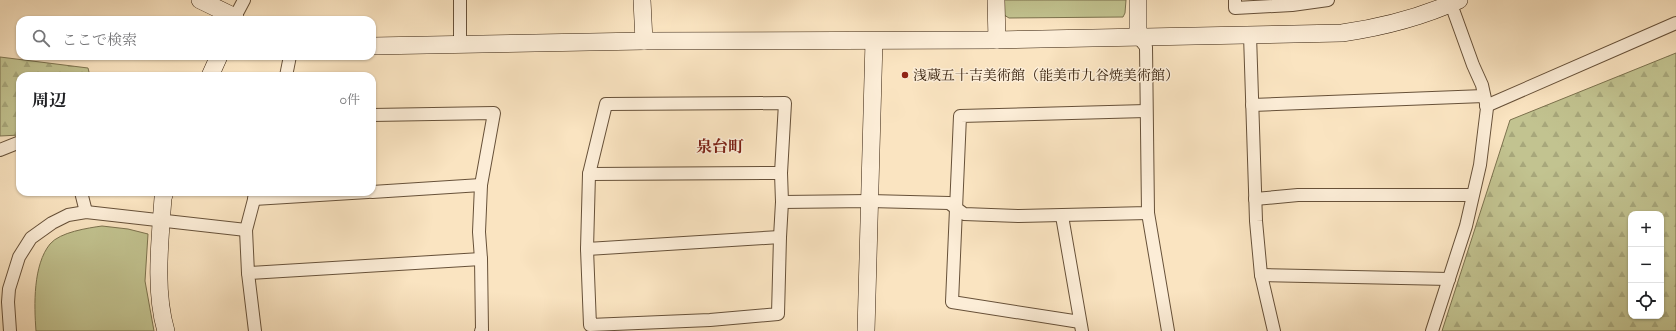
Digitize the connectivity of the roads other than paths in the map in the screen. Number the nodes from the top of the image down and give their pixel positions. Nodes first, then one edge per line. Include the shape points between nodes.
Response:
1 (200, 0) edge
2 (244, 0) edge
3 (460, 0) edge
4 (642, 0) edge
5 (996, 0) edge
6 (1138, 0) edge
7 (1235, 0) edge
8 (1328, 0) edge
9 (1455, 2) edge
10 (232, 16) edge
11 (239, 16) edge
12 (1676, 23) edge
13 (1250, 35) junction
14 (1138, 37) junction
15 (997, 40) junction
16 (644, 41) junction
17 (874, 41) junction
18 (460, 45) junction
19 (376, 46) edge
20 (217, 60) edge
21 (289, 60) edge
22 (212, 72) edge
23 (287, 72) edge
24 (1485, 101) junction
25 (1252, 105) junction
26 (1146, 111) junction
27 (376, 115) edge
28 (16, 144) edge
29 (0, 150) edge
30 (781, 172) junction
31 (590, 174) junction
32 (481, 185) junction
33 (376, 192) edge
34 (1472, 195) junction
35 (82, 196) edge
36 (164, 196) edge
37 (255, 196) edge
38 (1255, 199) junction
39 (870, 201) junction
40 (782, 202) junction
41 (956, 208) junction
42 (86, 212) junction
43 (1148, 213) junction
44 (1062, 216) junction
45 (162, 220) junction
46 (246, 230) junction
47 (780, 237) junction
48 (587, 249) junction
49 (481, 259) junction
50 (248, 273) junction
51 (1261, 275) junction
52 (1449, 279) junction
53 (710, 326) edge
54 (1081, 327) edge
55 (10, 331) edge
56 (166, 331) edge
57 (255, 331) edge
58 (480, 331) edge
59 (866, 331) edge
60 (1168, 331) edge
61 (1274, 331) edge
62 (1432, 331) edge

1 - 10 street
2 - 11 street
3 - 18 street
4 - 16 street
5 - 15 street
6 - 14 street
7 - 8 street via 1235,8
9 - 13 street via 1414,18 1365,30
9 - 24 street
12 - 24 street via 1559,73
13 - 14 street
13 - 25 street
14 - 15 street
14 - 26 street via 1146,46
15 - 17 street
16 - 17 street
16 - 18 street
17 - 39 street
18 - 19 street
20 - 22 street
21 - 23 street
24 - 25 street
24 - 34 street via 1480,165
25 - 38 street
26 - 41 street via 960,116
26 - 43 street
27 - 32 street via 494,113
28 - 29 street
30 - 31 street
30 - 31 street via 785,103 606,104
30 - 40 street
31 - 48 street
32 - 33 street
32 - 49 street
34 - 38 street via 1298,195
34 - 52 street via 1466,226
35 - 42 street
36 - 45 street
37 - 46 street
38 - 51 street
39 - 40 street
39 - 41 street via 949,203
39 - 59 street
40 - 47 street
41 - 44 street via 964,214
41 - 54 street via 952,302
42 - 45 street
42 - 55 street via 68,215 31,238 19,257 9,289
43 - 44 street
43 - 60 street
44 - 54 street
45 - 46 street
45 - 56 street via 159,276
46 - 50 street
47 - 48 street
47 - 53 street via 778,314
48 - 53 street via 590,325
49 - 50 street
49 - 58 street
50 - 57 street
51 - 52 street
51 - 61 street
52 - 62 street

